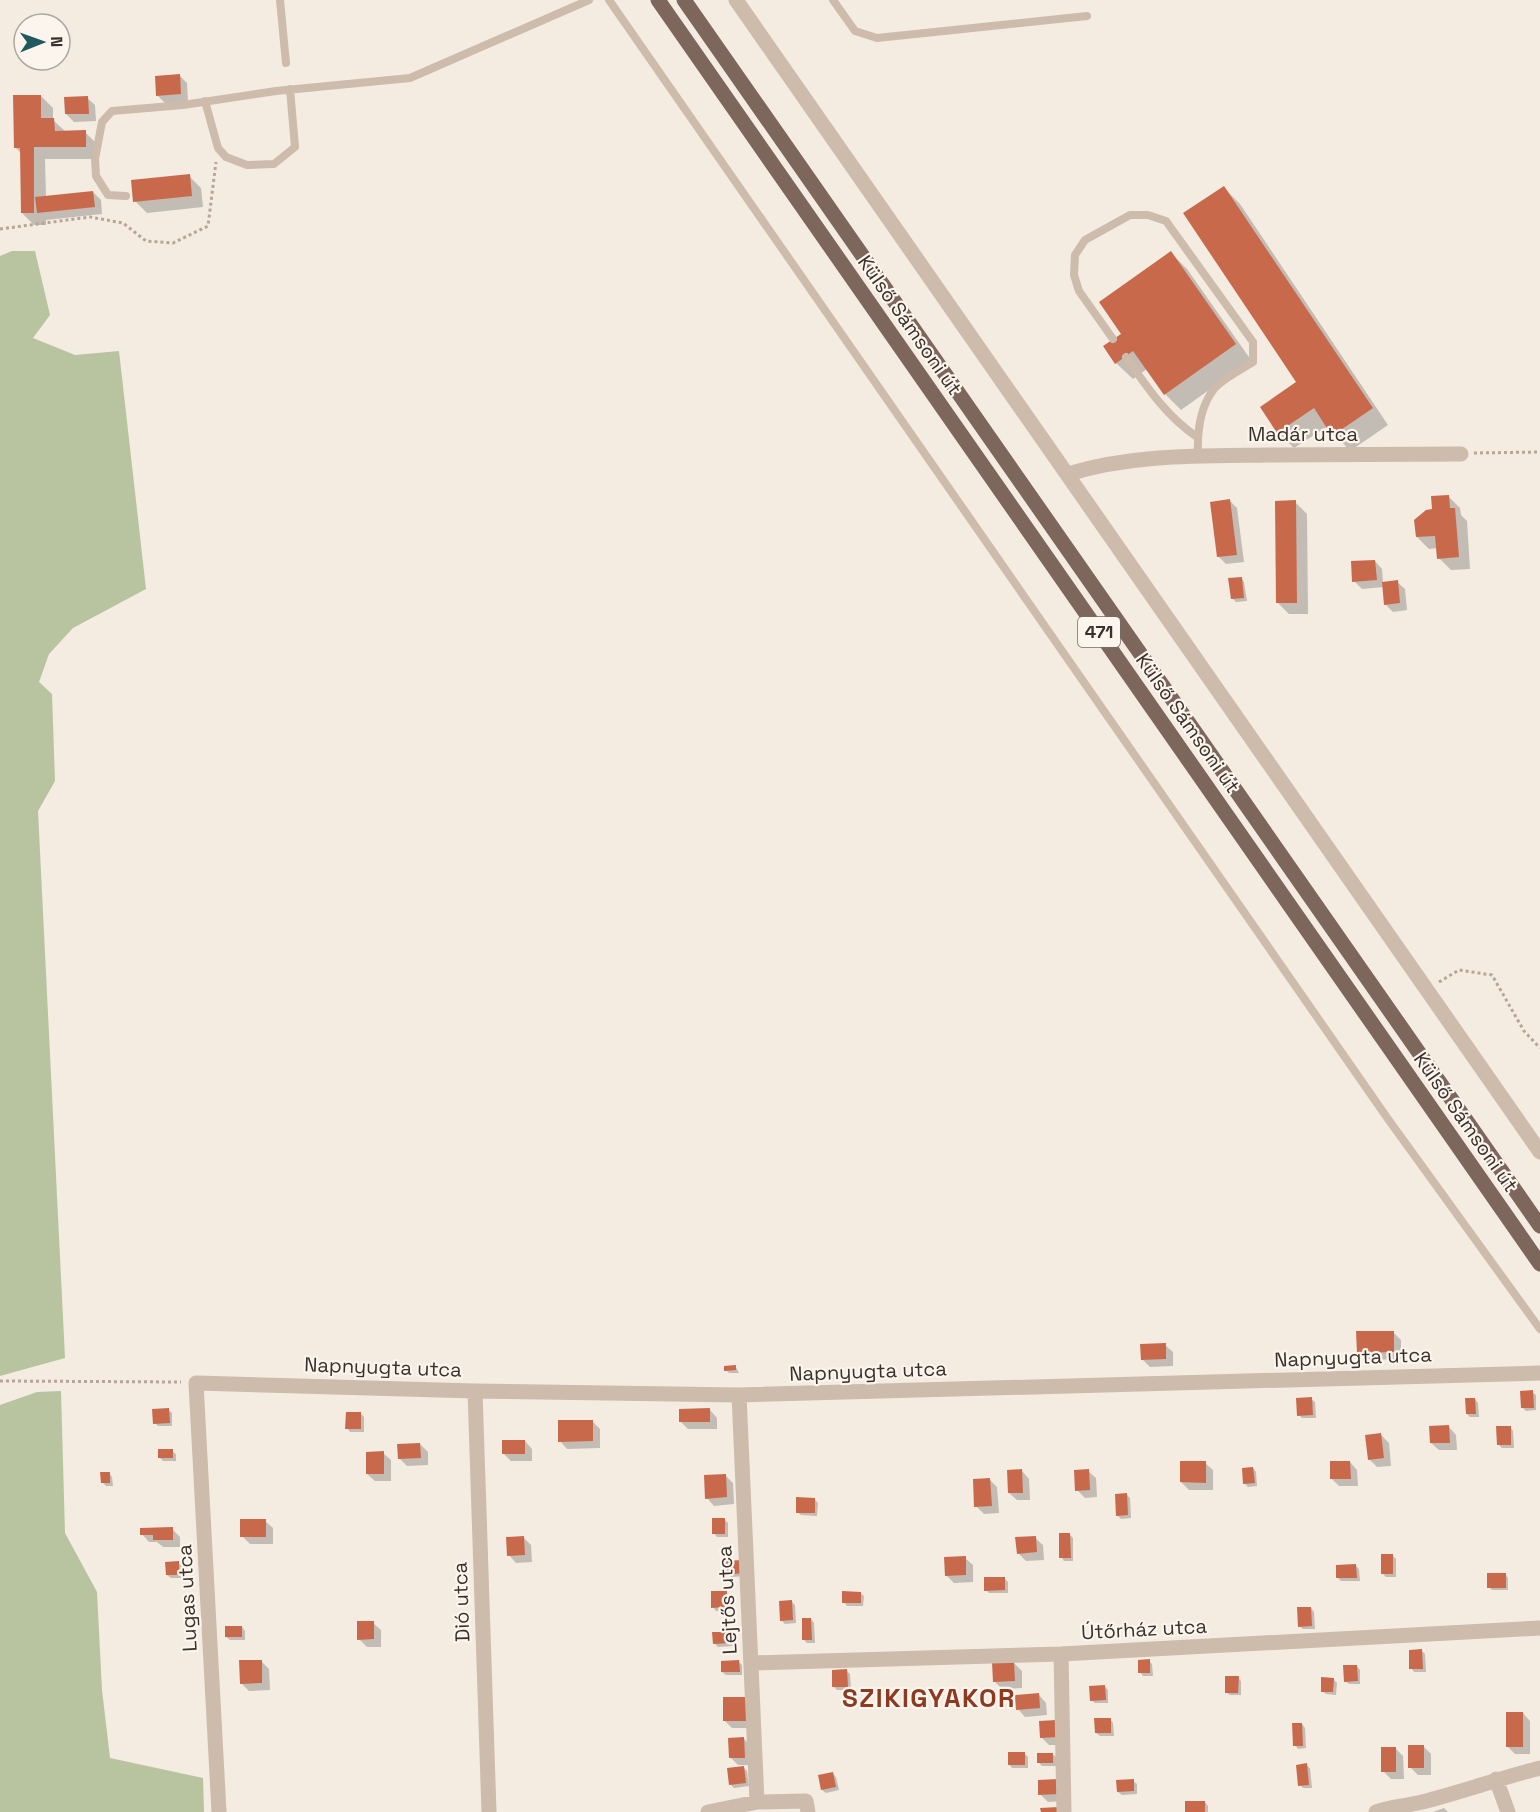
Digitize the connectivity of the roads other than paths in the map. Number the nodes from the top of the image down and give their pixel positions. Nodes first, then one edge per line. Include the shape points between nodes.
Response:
1 (280, 0) edge
2 (589, 0) edge
3 (609, 0) edge
4 (658, 0) edge
5 (684, 0) edge
6 (736, 0) edge
7 (833, 0) edge
8 (1087, 15) dead end
9 (286, 63) dead end
10 (290, 89) junction
11 (206, 101) junction
12 (126, 196) dead end
13 (1113, 339) dead end
14 (1126, 357) dead end
15 (1197, 437) junction
16 (1461, 454) road end
17 (1198, 456) junction
18 (1068, 474) junction
19 (1540, 1152) edge
20 (1540, 1226) edge
21 (1540, 1264) edge
22 (1540, 1329) edge
23 (1540, 1373) edge
24 (196, 1383) joint
25 (475, 1391) junction
26 (739, 1395) junction
27 (1540, 1628) edge
28 (1061, 1654) junction
29 (751, 1663) junction
30 (1540, 1768) edge
31 (1496, 1779) junction
32 (757, 1802) junction
33 (219, 1812) edge
34 (489, 1812) edge
35 (708, 1812) edge
36 (808, 1812) edge
37 (1064, 1812) edge
38 (1376, 1812) edge
39 (1508, 1812) edge

1 - 9 lane
2 - 10 lane via 410,78
3 - 22 lane via 1388,1119
4 - 21 main road, Külső Sámsoni út / 471
5 - 20 main road, Külső Sámsoni út / 471
6 - 18 street
7 - 8 lane via 855,31 877,38
10 - 11 lane
10 - 11 lane via 295,147 274,164 247,165 226,158 218,148
11 - 12 lane via 112,111 102,122 96,176 108,195
13 - 15 lane via 1080,291 1074,275 1075,255 1085,240 1130,215 1166,221 1253,342 1253,362 1214,388 1202,413
14 - 15 lane via 1156,400
15 - 17 lane
16 - 17 street, Madár utca
17 - 18 street, Madár utca via 1130,460
18 - 19 street
23 - 26 street, Napnyugta utca
24 - 25 street, Napnyugta utca
24 - 33 street, Lugas utca
25 - 26 street, Napnyugta utca
25 - 34 street, Dió utca
26 - 29 street, Lejtős utca
27 - 28 street, Útőrház utca
28 - 29 street, Útőrház utca
28 - 37 street
29 - 32 street, Lejtős utca
30 - 31 street
31 - 38 street
31 - 39 street
32 - 35 street
32 - 36 street via 806,1801

